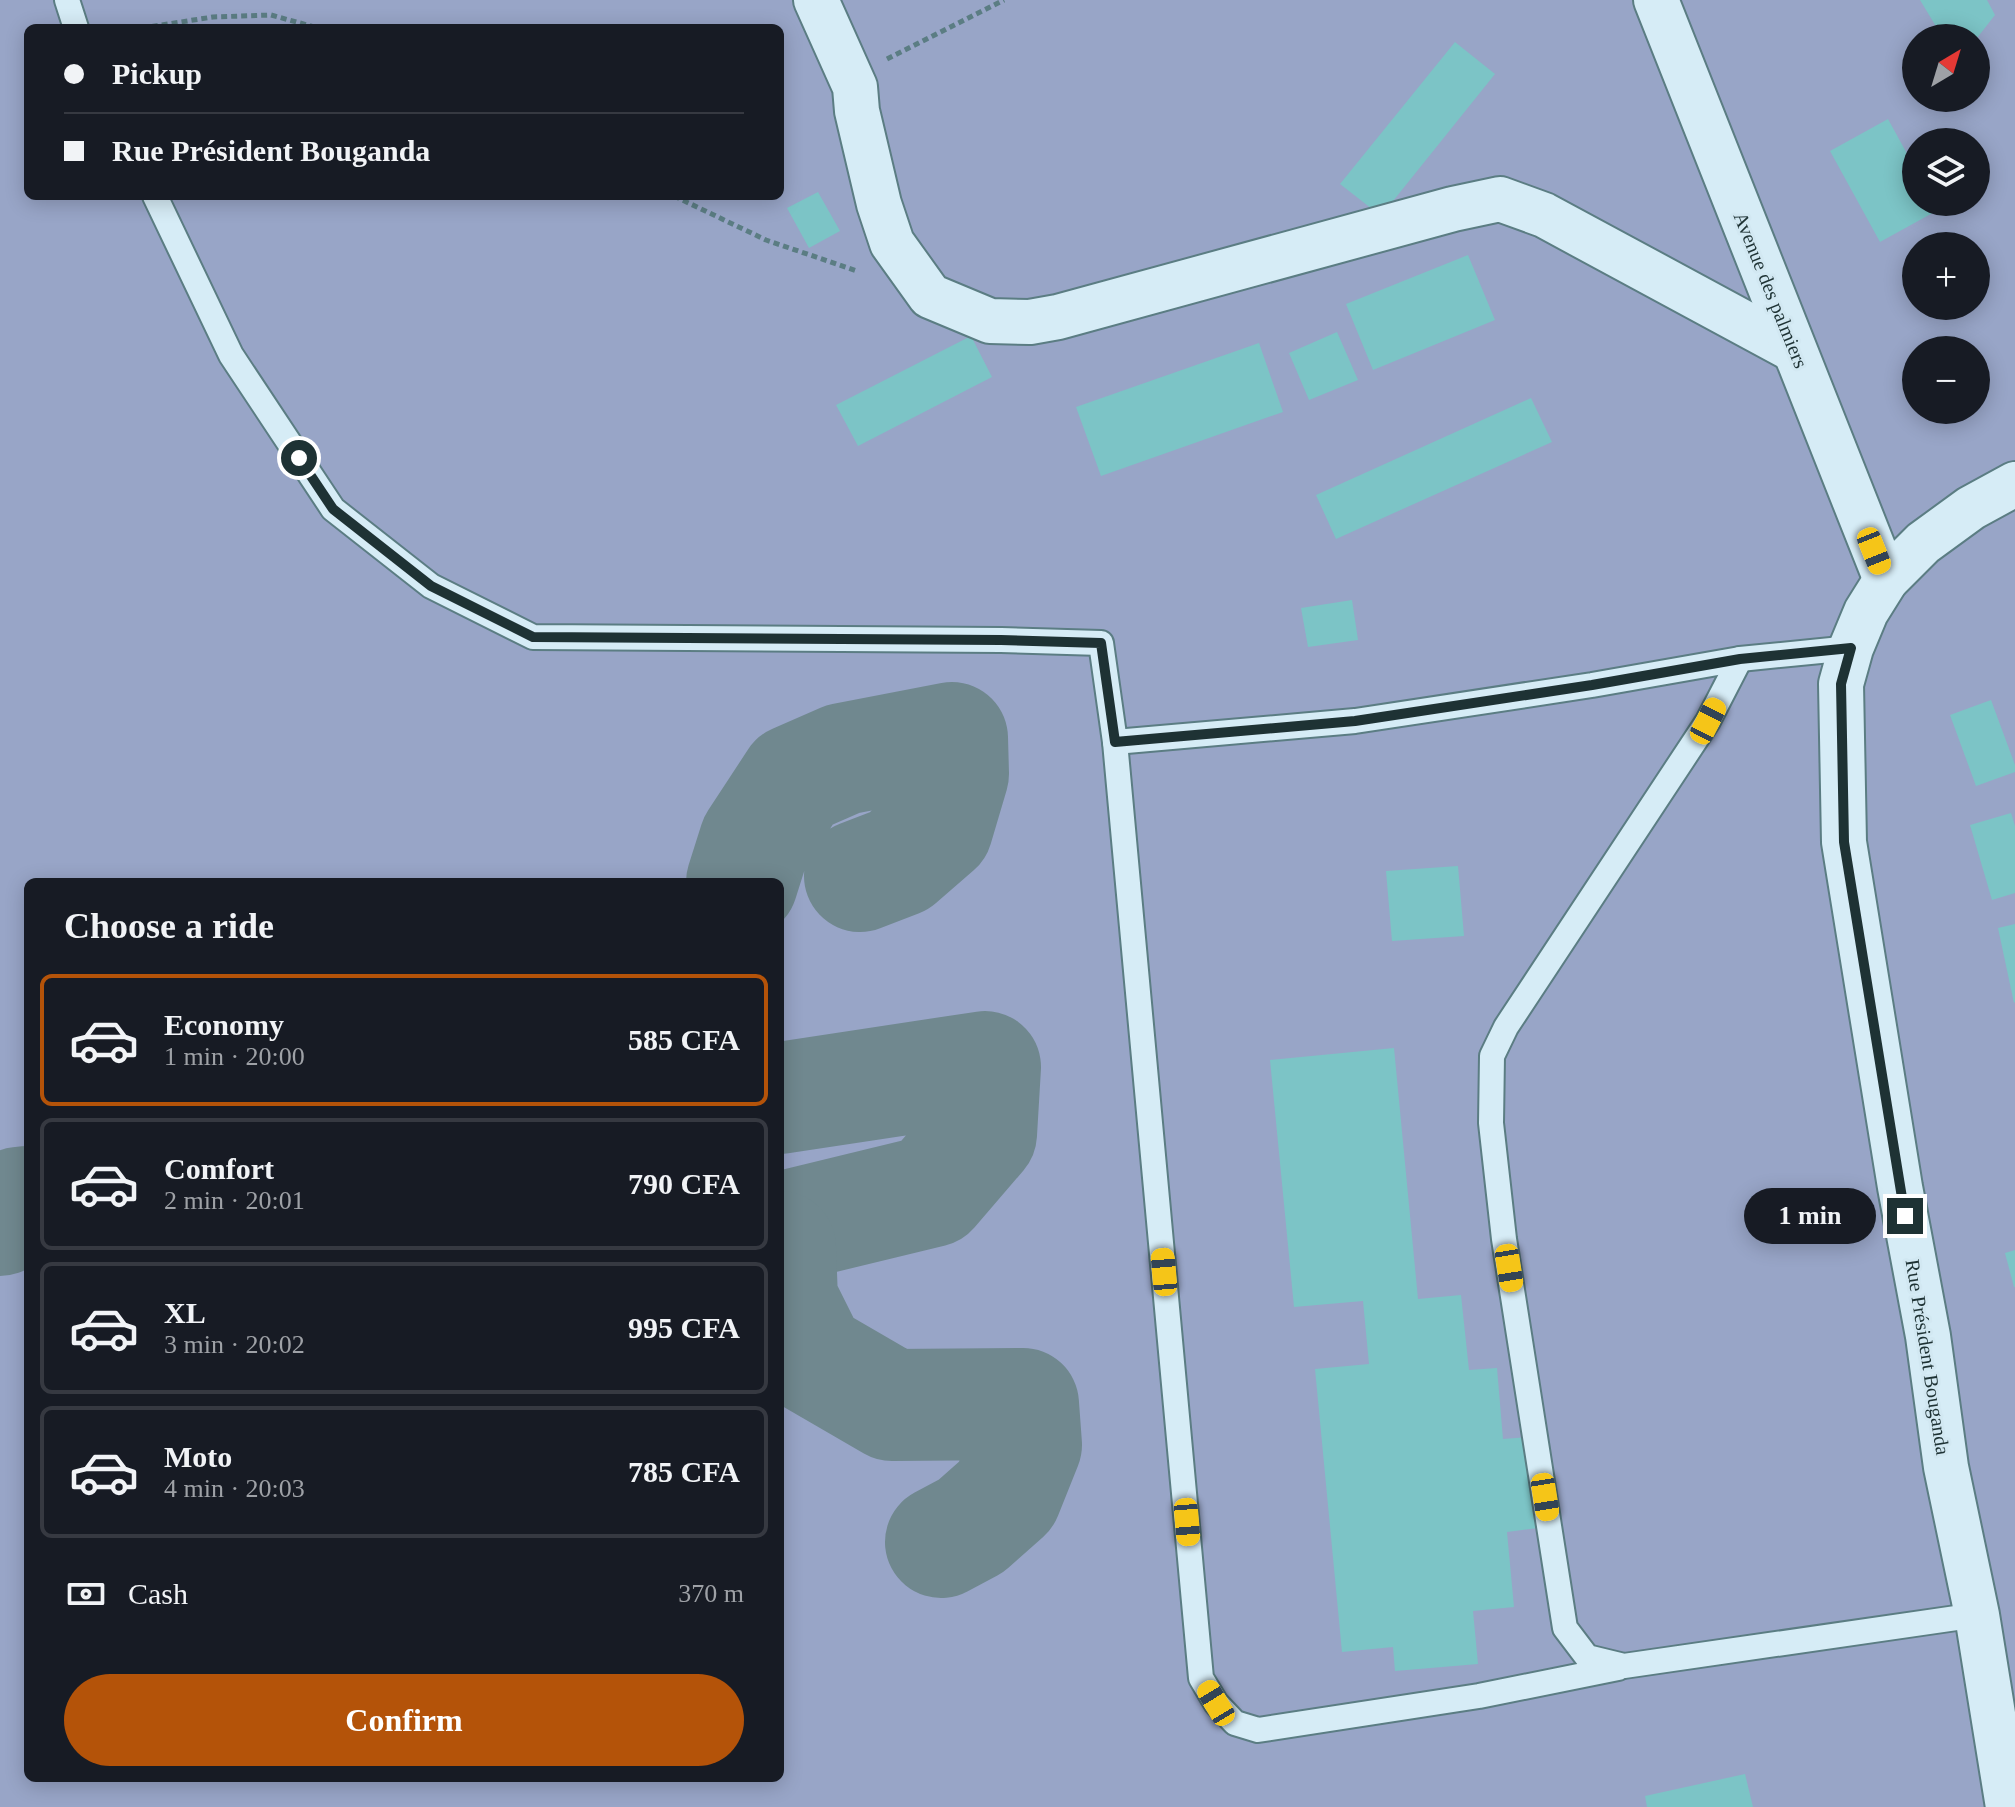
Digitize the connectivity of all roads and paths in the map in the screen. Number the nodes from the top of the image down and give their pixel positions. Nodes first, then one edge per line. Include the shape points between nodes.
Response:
1 (67, 0) edge
2 (816, 0) edge
3 (1004, 0) edge
4 (1656, 0) edge
5 (75, 24) edge
6 (168, 24) edge
7 (304, 24) edge
8 (855, 87) junction
9 (157, 200) edge
10 (682, 200) edge
11 (930, 296) junction
12 (1794, 350) junction
13 (2015, 484) edge
14 (1886, 580) junction
15 (1851, 648) junction
16 (1740, 659) junction
17 (1115, 742) junction
18 (1977, 1615) junction
19 (1624, 1666) junction
20 (2008, 1807) edge

1 - 5 lane
2 - 8 street
3 - 8 path via 868,68
4 - 12 street, Avenue des palmiers
6 - 7 path via 271,15
8 - 11 street via 892,243
9 - 17 lane via 231,355 333,509 431,586 533,637 1101,643
10 - 11 path via 766,240
11 - 12 street via 990,321 1030,322 1500,199 1544,215
12 - 14 street, Avenue des palmiers
13 - 14 street, Rue Président Bouganda via 1935,534
14 - 15 street, Rue Président Bouganda
15 - 16 lane
15 - 18 street, Rue Président Bouganda via 1841,684 1844,842 1946,1467
16 - 17 lane via 1355,721
16 - 19 lane via 1708,721 1492,1056 1491,1123 1504,1239 1565,1628 1587,1657
17 - 19 lane via 1201,1678 1235,1723 1258,1730 1479,1696
18 - 19 lane
18 - 20 street, Rue Président Bouganda

